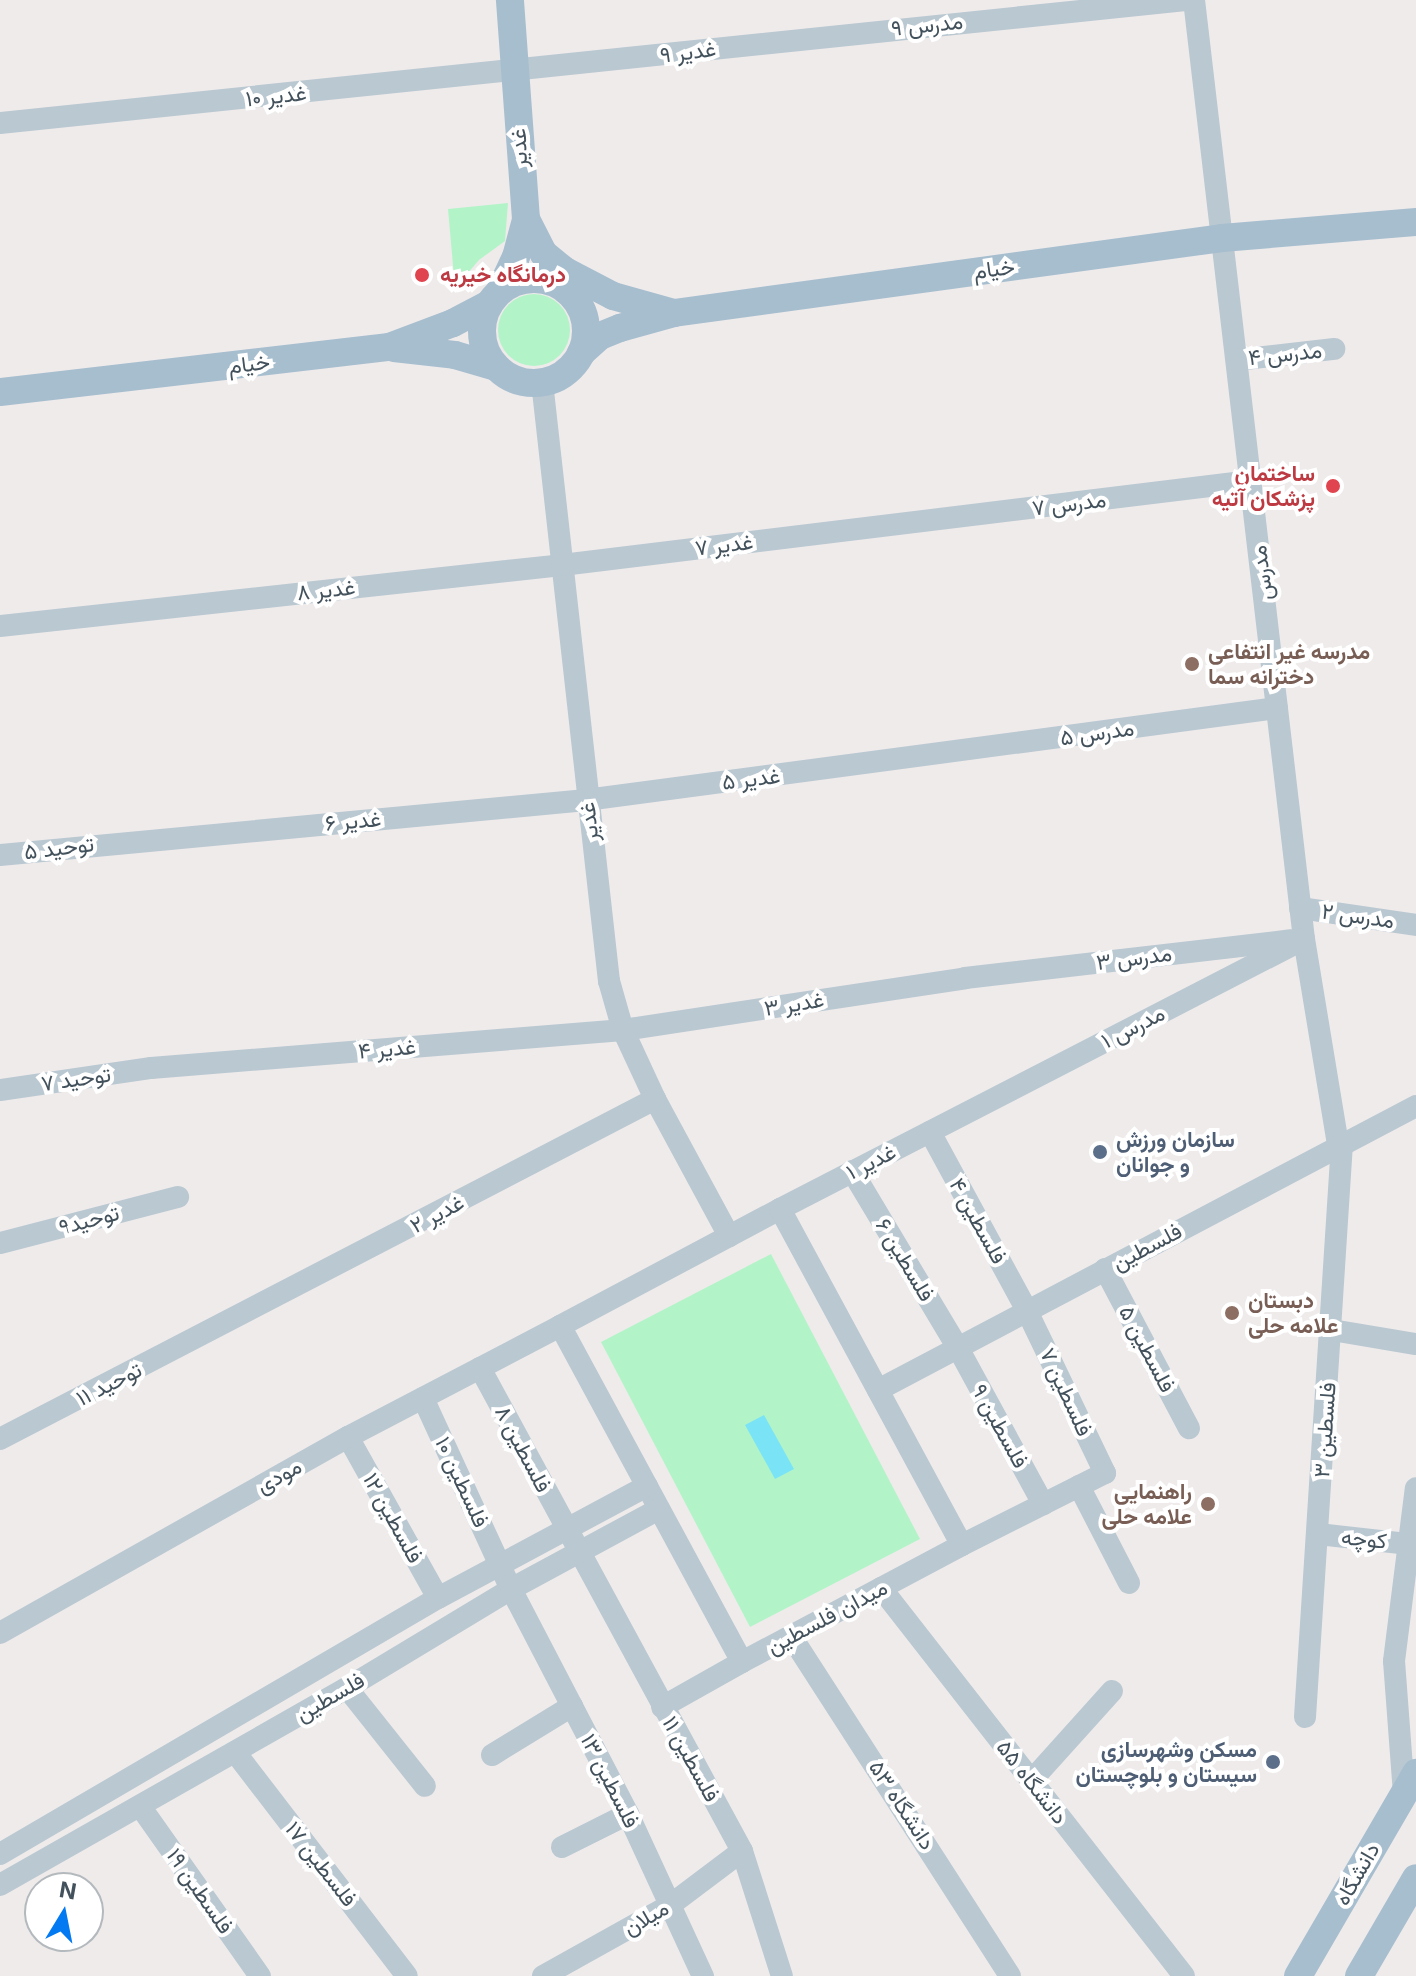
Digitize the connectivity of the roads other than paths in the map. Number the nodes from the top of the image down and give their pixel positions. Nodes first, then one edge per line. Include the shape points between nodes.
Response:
1 (510, 0) edge
2 (1186, 0) edge
3 (1194, 0) edge
4 (859, 32) joint
5 (516, 72) junction
6 (0, 123) edge
7 (526, 219) junction
8 (1416, 222) edge
9 (1222, 238) junction
10 (495, 297) junction
11 (674, 313) junction
12 (389, 347) junction
13 (1334, 349) dead end
14 (581, 353) junction
15 (1237, 360) junction
16 (496, 367) junction
17 (542, 382) junction
18 (0, 392) edge
19 (1251, 481) junction
20 (887, 526) joint
21 (562, 565) junction
22 (0, 626) edge
23 (1277, 708) junction
24 (917, 758) joint
25 (586, 800) junction
26 (119, 842) joint
27 (0, 855) edge
28 (1300, 908) junction
29 (1416, 925) edge
30 (1304, 939) junction
31 (965, 978) joint
32 (623, 1030) junction
33 (151, 1068) joint
34 (0, 1090) edge
35 (655, 1099) junction
36 (1416, 1106) edge
37 (962, 1115) joint
38 (930, 1132) junction
39 (1340, 1144) junction
40 (852, 1171) junction
41 (178, 1197) dead end
42 (780, 1209) junction
43 (729, 1236) junction
44 (0, 1243) edge
45 (1105, 1269) junction
46 (1027, 1311) junction
47 (560, 1326) junction
48 (218, 1329) joint
49 (1332, 1330) junction
50 (1416, 1344) edge
51 (958, 1348) junction
52 (480, 1368) junction
53 (878, 1390) junction
54 (423, 1398) junction
55 (1189, 1428) dead end
56 (348, 1437) junction
57 (0, 1439) edge
58 (1105, 1473) joint
59 (647, 1486) junction
60 (1079, 1486) junction
61 (1416, 1488) edge
62 (1043, 1504) junction
63 (659, 1509) junction
64 (566, 1529) junction
65 (1318, 1534) junction
66 (1409, 1544) junction
67 (962, 1545) junction
68 (578, 1552) junction
69 (500, 1565) junction
70 (1129, 1583) dead end
71 (881, 1588) junction
72 (511, 1589) junction
73 (438, 1598) junction
74 (0, 1633) edge
75 (791, 1636) junction
76 (742, 1662) junction
77 (347, 1688) junction
78 (1112, 1691) dead end
79 (572, 1706) junction
80 (662, 1707) junction
81 (1305, 1717) dead end
82 (235, 1752) junction
83 (492, 1755) dead end
84 (1031, 1781) junction
85 (1410, 1783) edge
86 (425, 1786) dead end
87 (140, 1806) junction
88 (628, 1814) junction
89 (4, 1844) edge
90 (562, 1847) dead end
91 (742, 1851) junction
92 (1416, 1878) edge
93 (0, 1885) edge
94 (669, 1906) junction
95 (548, 1975) edge
96 (260, 1976) edge
97 (407, 1976) edge
98 (703, 1976) edge
99 (782, 1976) edge
100 (1010, 1976) edge
101 (1184, 1976) edge
102 (1298, 1976) edge
103 (1359, 1976) edge

1 - 5 main road, غدیر
2 - 4 street, مدرس ۹
3 - 9 street, مدرس
4 - 5 street, غدیر ۹
5 - 6 street, غدیر ۱۰
5 - 7 main road, غدیر
7 - 10 main road, غدیر via 516,257
7 - 11 main road via 544,254 565,271 613,296
8 - 9 main road, خیام
9 - 11 main road, خیام
9 - 15 street, مدرس
10 - 12 main road, خیام via 453,323
10 - 14 main road via 515,282 532,279 566,290 585,320
10 - 16 main road via 481,336
11 - 14 main road, خیام via 600,336
12 - 16 main road via 455,355
12 - 18 main road, خیام
13 - 15 street, مدرس ۴
14 - 17 main road via 572,367
15 - 19 street, مدرس
16 - 17 main road via 517,380
17 - 21 street, غدیر
19 - 20 street, مدرس ۷
19 - 23 street, مدرس
20 - 21 street, غدیر ۷
21 - 22 street, غدیر ۸
21 - 25 street, غدیر
23 - 24 street, مدرس ۵
23 - 28 street, مدرس
24 - 25 street, غدیر ۵
25 - 26 street, غدیر ۶
25 - 32 street, غدیر via 603,944
26 - 27 street, توحید ۵
28 - 29 street, مدرس ۲
28 - 30 street, مدرس
30 - 31 street, مدرس ۳
30 - 37 street, مدرس ۱
30 - 39 street, مدرس
31 - 32 street, غدیر ۳
32 - 33 street, غدیر ۴
32 - 35 street, غدیر
33 - 34 street, توحید ۷
35 - 43 street, غدیر
35 - 48 street, غدیر ۲
36 - 39 street, فلسطین
37 - 38 street, غدیر ۱
38 - 40 street, غدیر ۱
38 - 46 street, فلسطین ۴
39 - 45 street, فلسطین
39 - 49 street, فلسطین ۳
40 - 42 street, غدیر ۱
40 - 51 street, فلسطین ۶
41 - 44 street, توحید۹
42 - 43 street
42 - 53 street
43 - 47 street
45 - 46 street, فلسطین
45 - 55 street, فلسطین ۵
46 - 51 street, فلسطین
46 - 58 street, فلسطین ۷
47 - 52 street, مودی
47 - 59 street, میدان فلسطین
48 - 57 street, توحید ۱۱
49 - 50 street
49 - 65 street, فلسطین ۳
51 - 53 street, فلسطین
51 - 62 street, فلسطین ۹
52 - 54 street, مودی
52 - 64 street, فلسطین ۸
53 - 67 street
54 - 56 street, مودی
54 - 69 street, فلسطین ۱۰
56 - 73 street, فلسطین ۱۲
56 - 74 street, مودی
58 - 60 street, میدان فلسطین
59 - 63 street, میدان فلسطین
59 - 64 street, فلسطین
60 - 62 street, میدان فلسطین
60 - 70 street
61 - 66 street
62 - 67 street, میدان فلسطین
63 - 68 street, فلسطین
63 - 76 street, میدان فلسطین
64 - 68 street, فلسطین ۸
64 - 69 street, فلسطین
65 - 66 street, کوچه
65 - 81 street, فلسطین ۳
66 - 85 street via 1393,1673
67 - 71 street, میدان فلسطین
68 - 72 street, فلسطین
68 - 80 street, فلسطین ۱۱
69 - 72 street, فلسطین ۱۰
69 - 73 street, فلسطین
71 - 75 street, میدان فلسطین
71 - 84 street, دانشگاه ۵۵
72 - 77 street, فلسطین
72 - 79 street, فلسطین ۱۳
73 - 89 street, فلسطین
75 - 76 street, میدان فلسطین
75 - 100 street, دانشگاه ۵۳
76 - 80 street
77 - 82 street, فلسطین
77 - 86 street
78 - 84 street
79 - 83 street
79 - 88 street, فلسطین ۱۳
80 - 91 street, فلسطین ۱۱
82 - 87 street, فلسطین
82 - 97 street, فلسطین ۱۷
84 - 101 street, دانشگاه ۵۵
85 - 102 main road, دانشگاه
87 - 93 street, فلسطین
87 - 96 street, فلسطین ۱۹
88 - 90 street
88 - 94 street, فلسطین ۱۳
91 - 94 street, میلان
91 - 99 street, فلسطین ۱۱
92 - 103 main road
94 - 95 street, میلان
94 - 98 street, فلسطین ۱۳

